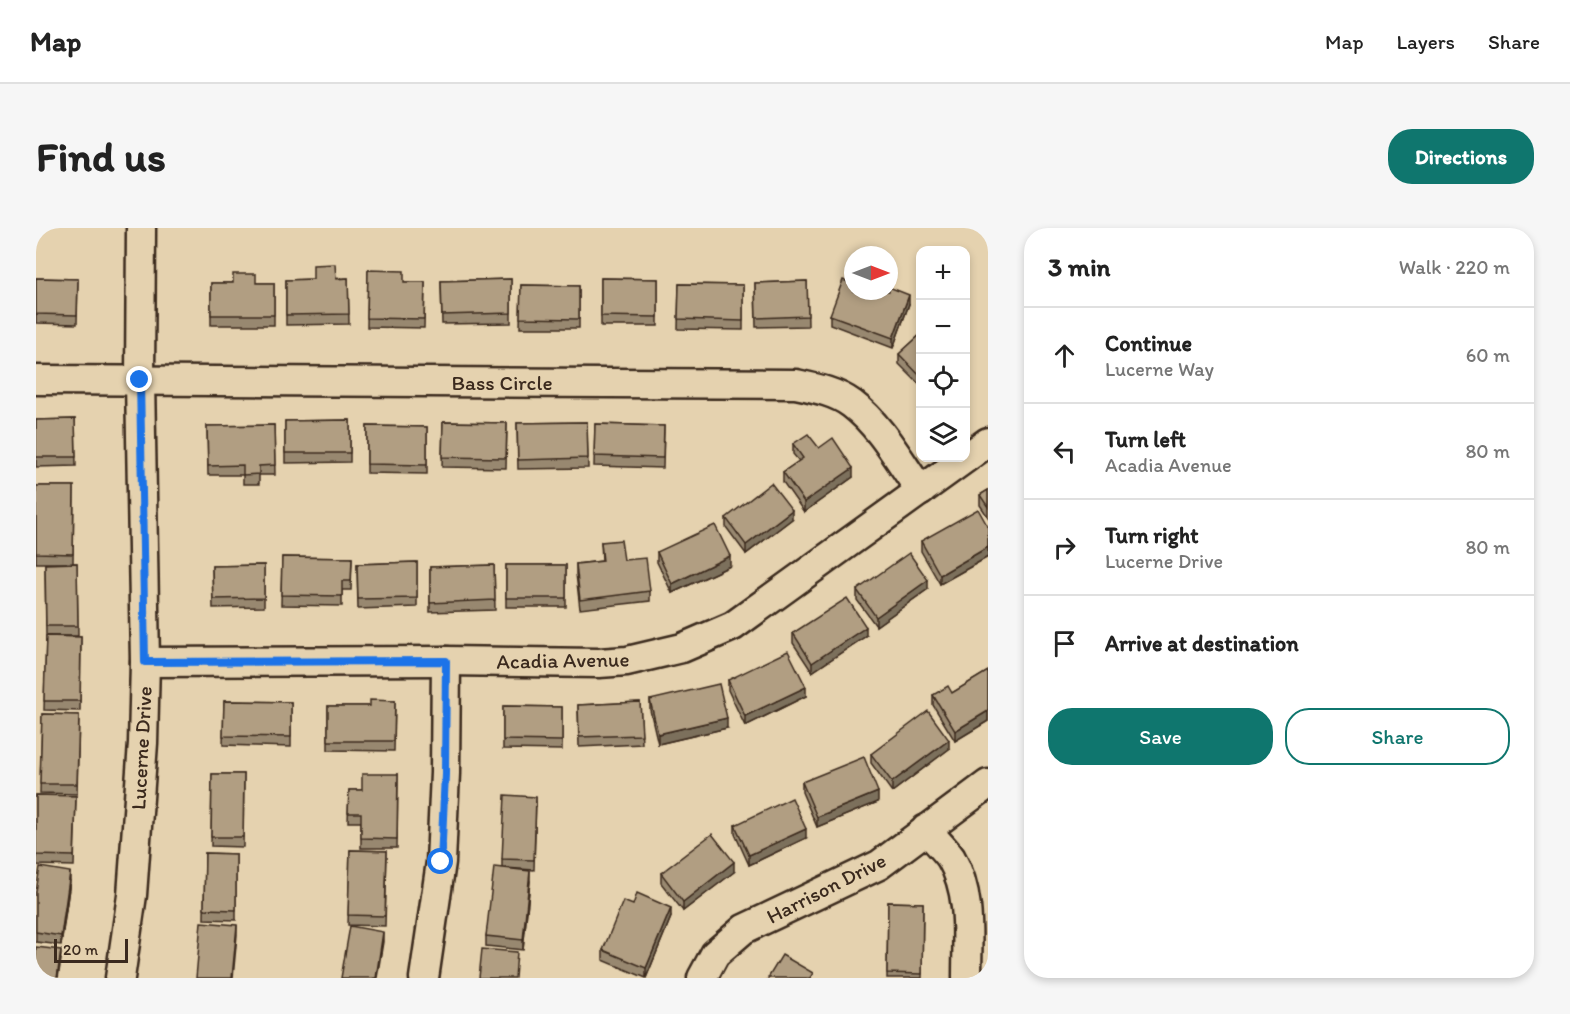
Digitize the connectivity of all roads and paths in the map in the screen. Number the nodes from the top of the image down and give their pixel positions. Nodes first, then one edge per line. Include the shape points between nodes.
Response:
1 (141, 228) edge
2 (36, 380) edge
3 (140, 380) junction
4 (988, 442) edge
5 (921, 491) junction
6 (446, 661) junction
7 (145, 662) junction
8 (988, 784) edge
9 (927, 829) junction
10 (120, 978) edge
11 (424, 978) edge
12 (702, 978) edge
13 (967, 978) edge

1 - 3 street, Lucerne Drive
2 - 3 street, Bass Circle
3 - 5 street, Bass Circle via 796,384 825,390 851,404 873,424
3 - 7 street, Lucerne Drive
4 - 5 street, Acadia Avenue
5 - 6 street, Acadia Avenue via 733,626 682,648 627,661 599,663
6 - 7 street, Acadia Avenue
6 - 11 street via 441,862
7 - 10 street, Lucerne Drive via 132,895
8 - 9 street, Harrison Drive
9 - 12 street, Harrison Drive via 879,865 744,929 715,954
9 - 13 street via 950,858 962,884 967,911

